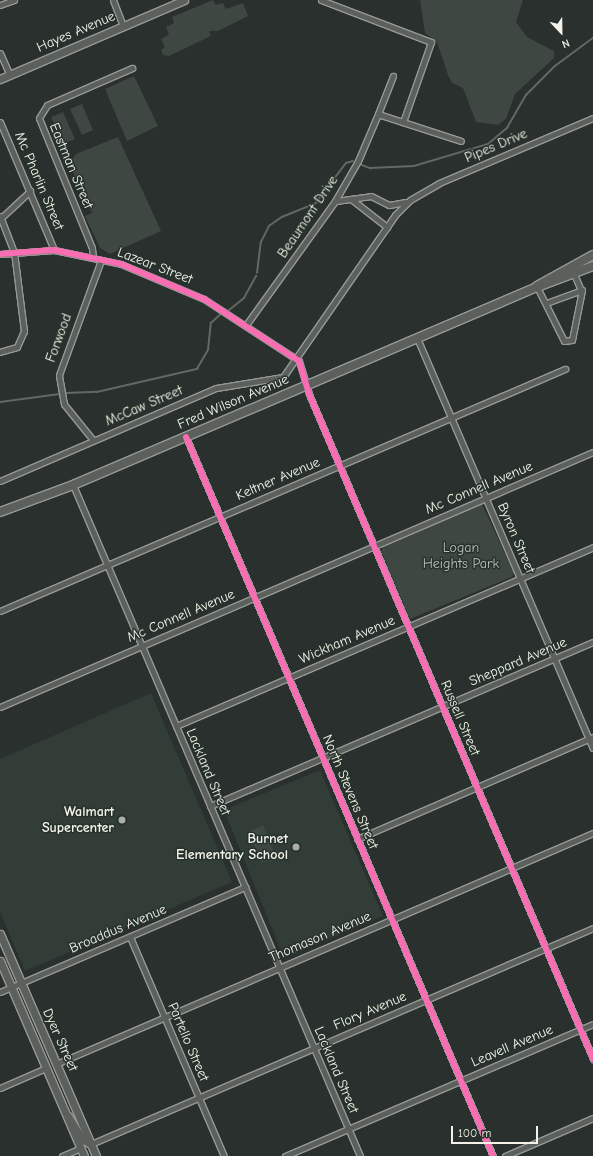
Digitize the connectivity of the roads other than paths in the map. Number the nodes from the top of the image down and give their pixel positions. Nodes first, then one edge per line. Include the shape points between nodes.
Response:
1 (14, 0) edge
2 (113, 0) edge
3 (184, 0) edge
4 (321, 0) edge
5 (0, 5) edge
6 (123, 26) junction
7 (0, 54) edge
8 (132, 68) dead end
9 (10, 75) junction
10 (393, 76) dead end
11 (0, 79) edge
12 (378, 114) junction
13 (593, 118) edge
14 (0, 122) edge
15 (403, 122) junction
16 (461, 141) dead end
17 (30, 191) junction
18 (351, 199) junction
19 (410, 200) junction
20 (335, 201) junction
21 (0, 217) edge
22 (387, 227) junction
23 (54, 250) junction
24 (14, 252) junction
25 (0, 254) edge
26 (591, 256) edge
27 (93, 258) junction
28 (101, 260) junction
29 (593, 266) edge
30 (593, 270) edge
31 (574, 274) junction
32 (537, 287) junction
33 (580, 288) junction
34 (546, 303) junction
35 (246, 325) junction
36 (417, 338) junction
37 (0, 352) edge
38 (296, 359) junction
39 (565, 369) dead end
40 (307, 385) junction
41 (452, 418) junction
42 (186, 437) junction
43 (93, 440) junction
44 (593, 452) edge
45 (339, 466) junction
46 (0, 480) edge
47 (73, 485) junction
48 (486, 498) junction
49 (3, 512) edge
50 (219, 518) junction
51 (0, 519) edge
52 (374, 546) junction
53 (593, 547) edge
54 (107, 566) junction
55 (520, 578) junction
56 (254, 598) junction
57 (0, 611) edge
58 (408, 627) junction
59 (593, 642) edge
60 (141, 646) junction
61 (555, 659) junction
62 (288, 678) junction
63 (0, 707) edge
64 (442, 707) junction
65 (176, 726) junction
66 (591, 738) edge
67 (593, 748) edge
68 (323, 758) junction
69 (477, 787) junction
70 (210, 806) junction
71 (593, 833) edge
72 (357, 839) junction
73 (511, 868) junction
74 (245, 887) junction
75 (392, 920) junction
76 (593, 928) edge
77 (0, 934) edge
78 (130, 937) junction
79 (546, 948) junction
80 (0, 961) edge
81 (279, 968) junction
82 (20, 983) junction
83 (11, 987) junction
84 (0, 992) edge
85 (426, 1000) junction
86 (164, 1017) junction
87 (593, 1024) edge
88 (580, 1030) junction
89 (314, 1048) junction
90 (593, 1059) edge
91 (56, 1064) junction
92 (46, 1068) junction
93 (461, 1081) junction
94 (0, 1088) edge
95 (199, 1097) junction
96 (66, 1115) junction
97 (593, 1118) edge
98 (348, 1129) junction
99 (91, 1144) junction
100 (81, 1148) junction
101 (62, 1156) edge
102 (84, 1156) edge
103 (91, 1156) edge
104 (96, 1156) edge
105 (224, 1156) edge
106 (285, 1156) edge
107 (360, 1156) edge
108 (493, 1156) edge
109 (505, 1156) edge

1 - 5 street
2 - 6 street
3 - 6 main road, Hayes Avenue
4 - 15 street via 417,36 433,45
6 - 9 main road, Hayes Avenue
7 - 9 street
8 - 27 street, Eastman Street via 47,105 39,118 92,248
9 - 11 main road, Hayes Avenue
10 - 12 street, Beaumont Drive
12 - 15 street
12 - 20 street, Beaumont Drive via 358,161
13 - 19 street, Pipes Drive via 439,183
14 - 17 street, Mc Pharlin Street
15 - 16 street
17 - 21 street
17 - 23 street, Mc Pharlin Street
18 - 19 street, Pipes Drive via 371,196 398,206
18 - 20 street, Pipes Drive
18 - 22 street
19 - 22 street, Pipes Drive
20 - 35 street, Beaumont Drive
21 - 24 street
22 - 38 street, Pipes Drive
23 - 24 street, Lazear Street
23 - 27 street, Lazear Street
24 - 25 street, Lazear Street
24 - 37 street via 24,334 17,347
26 - 32 main road, Fred Wilson Avenue
27 - 28 street, Lazear Street
28 - 35 street, Lazear Street via 196,295
28 - 43 street, Forwood via 59,375 64,404
29 - 31 main road, Fred Wilson Avenue
30 - 31 main road
31 - 32 main road, Fred Wilson Avenue
31 - 33 street
32 - 34 street
32 - 36 main road, Fred Wilson Avenue
33 - 34 street
33 - 34 street via 582,294 572,340 564,341
35 - 38 street, Lazear Street
36 - 40 main road, Fred Wilson Avenue
36 - 41 street, Byron Street
38 - 40 street, Russell Street
38 - 43 street, McCaw Street via 283,377 222,386
39 - 41 street, Keltner Avenue
40 - 42 main road, Fred Wilson Avenue
40 - 45 street, Russell Street
41 - 45 street, Keltner Avenue
41 - 48 street, Byron Street
42 - 47 main road, Fred Wilson Avenue
42 - 50 street, North Stevens Street
43 - 46 street, McCaw Street
44 - 48 street, Mc Connell Avenue
45 - 50 street, Keltner Avenue
45 - 52 street, Russell Street
47 - 49 main road, Fred Wilson Avenue
47 - 54 street, Lackland Street
48 - 52 street, Mc Connell Avenue
48 - 55 street, Byron Street
49 - 51 main road, Fred Wilson Avenue
50 - 54 street, Keltner Avenue
50 - 56 street, North Stevens Street
52 - 56 street, Mc Connell Avenue
52 - 58 street, Russell Street
53 - 55 street, Wickham Avenue
54 - 57 street, Keltner Avenue
54 - 60 street, Lackland Street
55 - 58 street, Wickham Avenue
55 - 61 street, Byron Street
56 - 60 street, Mc Connell Avenue
56 - 62 street, North Stevens Street
58 - 62 street, Wickham Avenue
58 - 64 street, Russell Street
59 - 61 street, Sheppard Avenue
60 - 63 street, Mc Connell Avenue
60 - 65 street, Lackland Street
61 - 64 street, Sheppard Avenue
61 - 66 street, Byron Street
62 - 65 street, Wickham Avenue
62 - 68 street, North Stevens Street
64 - 68 street, Sheppard Avenue
64 - 69 street, Russell Street
65 - 70 street, Lackland Street
66 - 67 street, Byron Street
66 - 69 street
68 - 70 street, Sheppard Avenue
68 - 72 street, North Stevens Street
69 - 72 street
69 - 73 street, Russell Street
70 - 74 street, Lackland Street
71 - 73 street, Thomason Avenue
72 - 75 street, North Stevens Street
73 - 75 street, Thomason Avenue
73 - 79 street, Russell Street
74 - 78 street, Broaddus Avenue
74 - 81 street, Lackland Street
75 - 81 street, Thomason Avenue
75 - 85 street, North Stevens Street
76 - 79 street, Flory Avenue
77 - 82 main road, Dyer Street
78 - 82 street, Broaddus Avenue
78 - 86 street, Partello Street
79 - 85 street, Flory Avenue
79 - 88 street, Russell Street
80 - 83 main road, Dyer Street
81 - 86 street, Thomason Avenue
81 - 89 street, Lackland Street
82 - 83 street, Broaddus Avenue
82 - 91 main road, Dyer Street
83 - 84 street, Broaddus Avenue
83 - 92 main road, Dyer Street
85 - 89 street, Flory Avenue
85 - 93 street, North Stevens Street
86 - 91 street, Thomason Avenue
86 - 95 street, Partello Street
87 - 88 street, Leavell Avenue
88 - 90 street, Russell Street
88 - 93 street, Leavell Avenue
89 - 95 street, Flory Avenue
89 - 98 street, Lackland Street
91 - 99 main road, Dyer Street
92 - 94 street
92 - 96 main road, Dyer Street
93 - 98 street, Leavell Avenue
93 - 108 street, North Stevens Street
95 - 99 street, Flory Avenue
95 - 105 street, Partello Street
96 - 99 main road via 73,1119 83,1140
96 - 100 main road, Dyer Street
97 - 109 street
98 - 106 street, Leavell Avenue
98 - 107 street, Lackland Street
99 - 104 main road, Dyer Street
100 - 101 street
100 - 102 main road, Dyer Street
100 - 103 main road

